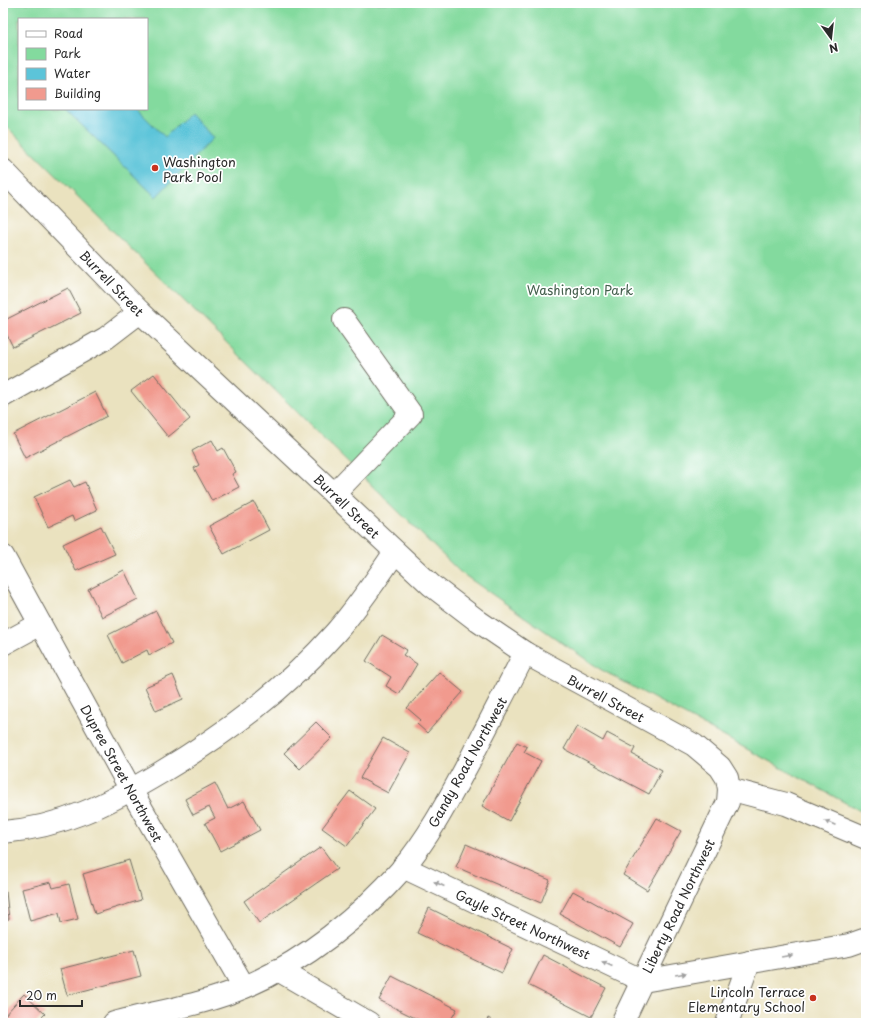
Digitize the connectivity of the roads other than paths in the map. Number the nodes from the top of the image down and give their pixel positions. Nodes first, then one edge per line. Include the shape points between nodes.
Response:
1 (3, 170) edge
2 (140, 312) junction
3 (344, 320) dead end
4 (3, 396) edge
5 (334, 494) junction
6 (395, 552) junction
7 (3, 556) edge
8 (40, 624) junction
9 (3, 644) edge
10 (525, 653) junction
11 (729, 789) junction
12 (131, 790) junction
13 (3, 832) edge
14 (866, 838) edge
15 (403, 867) junction
16 (866, 939) edge
17 (749, 962) junction
18 (278, 970) junction
19 (643, 981) junction
20 (244, 987) junction
21 (363, 1020) edge
22 (114, 1023) edge
23 (622, 1023) edge
24 (727, 1023) edge

1 - 2 street, Burrell Street
2 - 4 street via 106,338
2 - 5 street, Burrell Street
3 - 5 street via 411,414
5 - 6 street, Burrell Street
6 - 10 street, Burrell Street via 478,621
6 - 12 street via 364,598 336,632 274,694 178,763
7 - 8 street, Dupree Street Northwest
8 - 9 street
8 - 12 street, Dupree Street Northwest
10 - 11 street, Burrell Street via 694,745 720,767 727,778
10 - 15 street, Gandy Road Northwest via 452,795 426,837
14 -> 11 street via 786,804
11 - 19 street, Liberty Road Northwest via 728,802
12 - 13 street via 95,809 61,822
12 - 20 street, Dupree Street Northwest
15 - 18 street, Gandy Road Northwest via 347,922
19 -> 15 street, Gayle Street Northwest
17 -> 16 street
19 -> 17 street
17 - 24 street
18 - 20 street, Gandy Road Northwest
18 - 21 street
19 - 23 street, Liberty Road Northwest
20 - 22 street, Gandy Road Northwest via 181,1008

